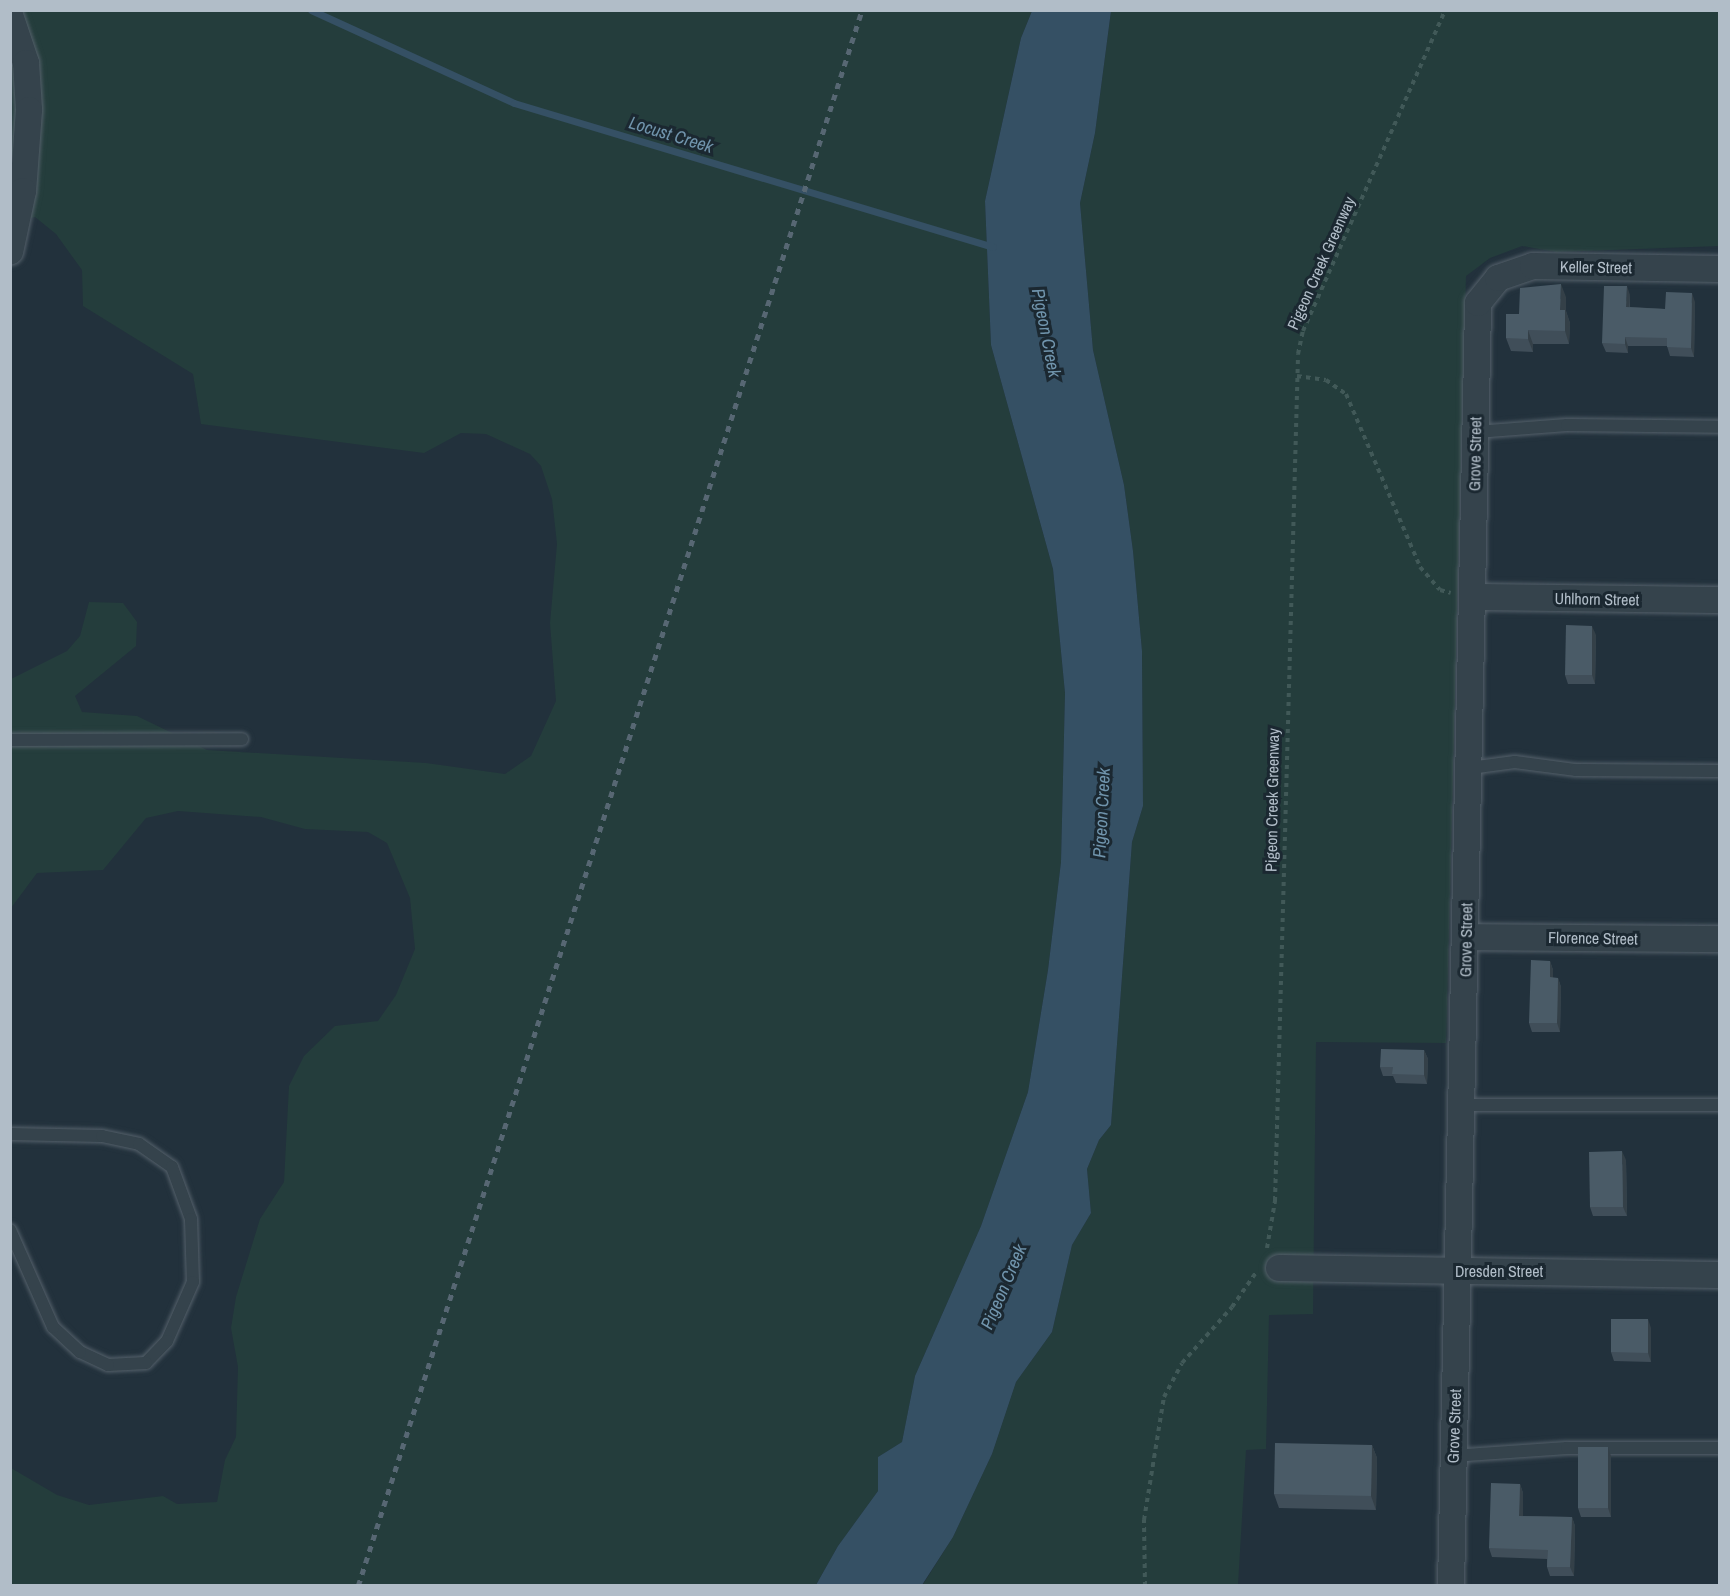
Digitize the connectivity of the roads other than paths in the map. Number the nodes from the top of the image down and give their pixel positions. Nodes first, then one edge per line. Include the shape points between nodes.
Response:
1 (10, 15) edge
2 (10, 252) edge
3 (1719, 269) edge
4 (1482, 295) joint
5 (1719, 426) edge
6 (1476, 432) junction
7 (1474, 597) junction
8 (1719, 600) edge
9 (242, 739) dead end
10 (10, 740) edge
11 (1470, 768) junction
12 (1719, 771) edge
13 (1467, 937) junction
14 (1719, 939) edge
15 (1463, 1105) junction
16 (1719, 1105) edge
17 (10, 1134) edge
18 (10, 1230) edge
19 (1268, 1260) road end
20 (1460, 1271) junction
21 (1719, 1275) edge
22 (1719, 1448) edge
23 (1452, 1456) junction
24 (1451, 1586) edge

1 - 2 street via 26,63 29,110 23,191
3 - 4 street, Keller Street via 1533,266 1498,278
4 - 6 street, Grove Street via 1478,303
5 - 6 lane via 1567,425
6 - 7 street, Grove Street
7 - 8 street, Uhlhorn Street
7 - 11 street, Grove Street
9 - 10 lane
11 - 12 lane via 1515,762 1576,770
11 - 13 street, Grove Street
13 - 14 street, Florence Street
13 - 15 street, Grove Street
15 - 16 lane
15 - 20 street, Grove Street
17 - 18 lane via 102,1136 139,1144 172,1167 191,1219 193,1282 167,1341 146,1363 108,1365 80,1352 53,1327
19 - 20 street, Dresden Street
20 - 21 street, Dresden Street
20 - 23 street, Grove Street
22 - 23 lane via 1567,1448
23 - 24 street, Grove Street

